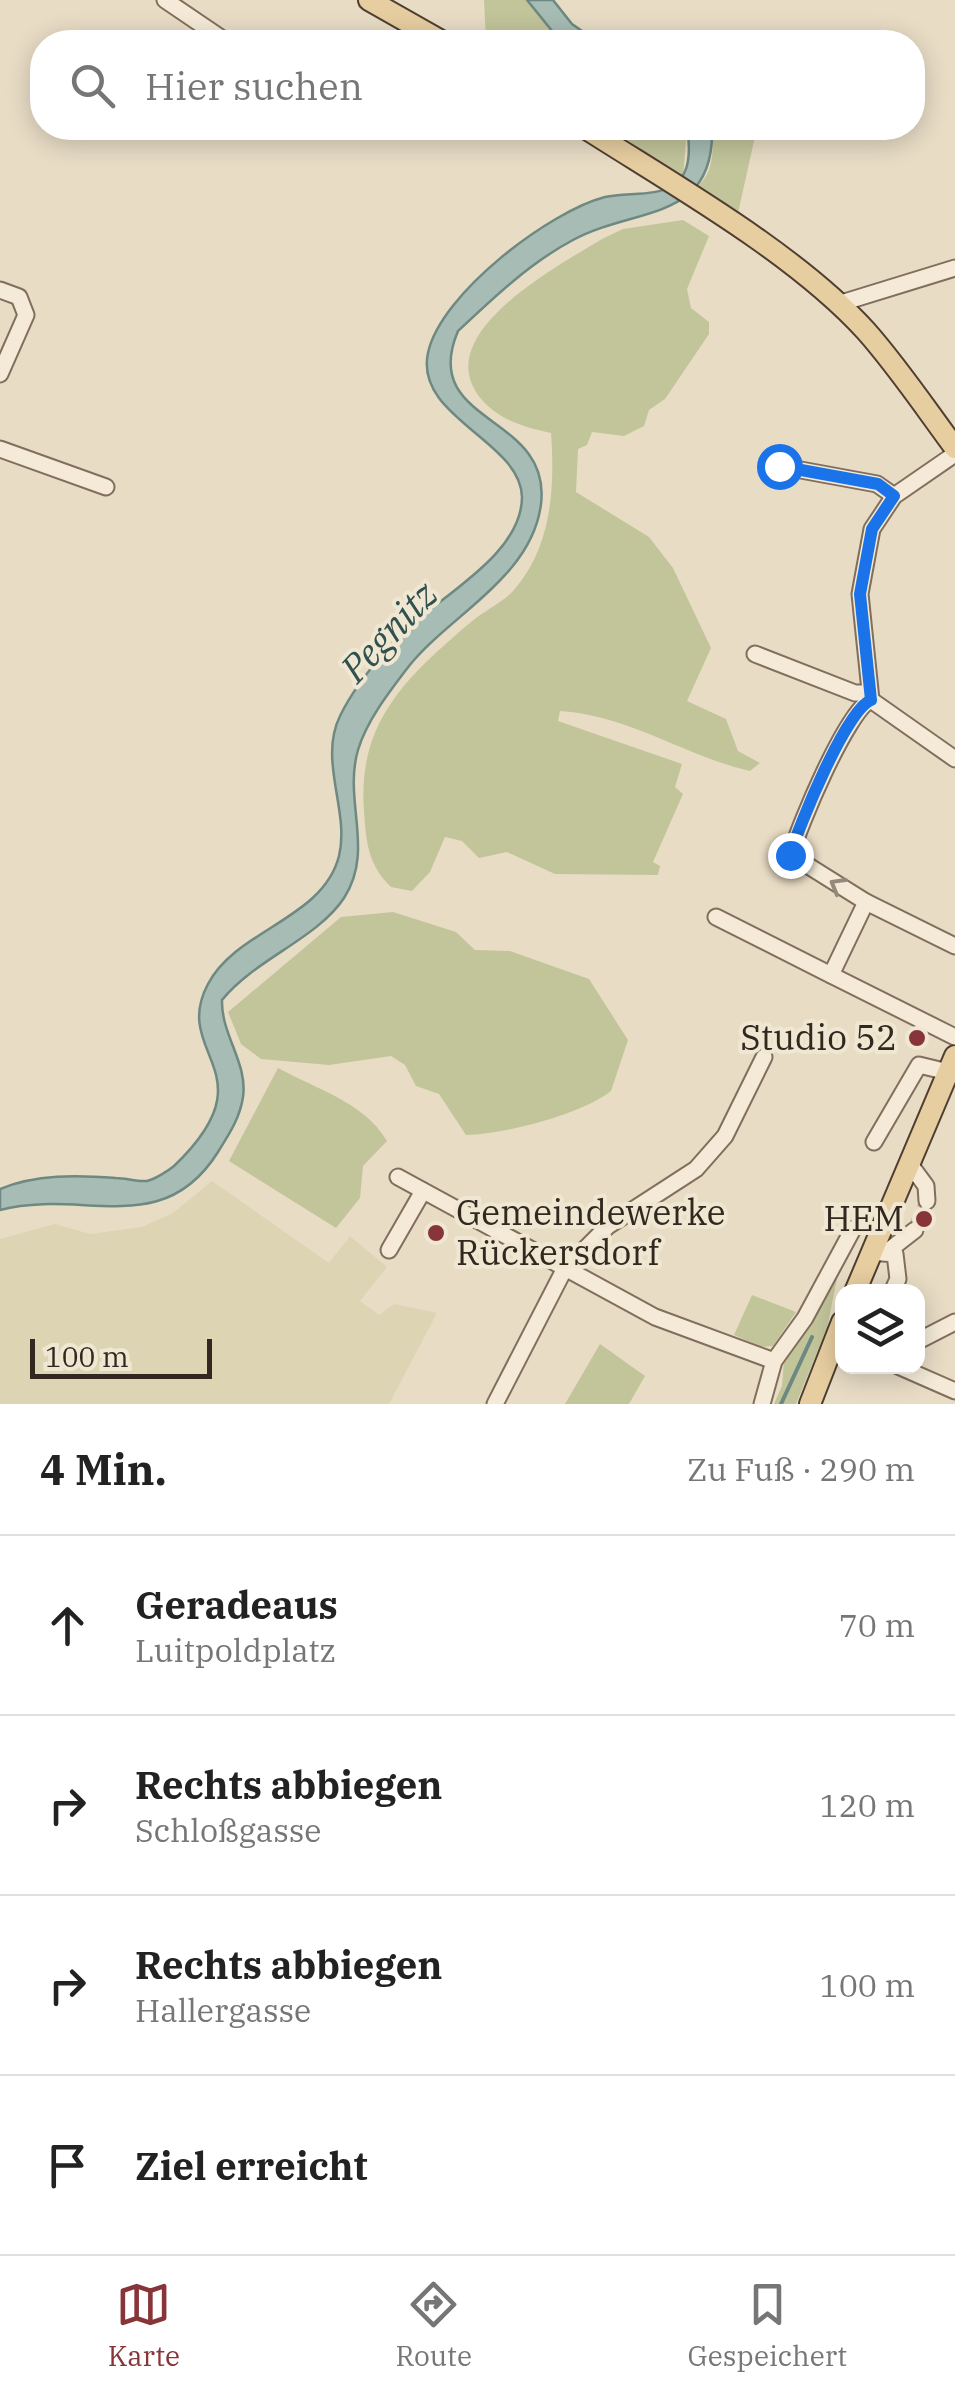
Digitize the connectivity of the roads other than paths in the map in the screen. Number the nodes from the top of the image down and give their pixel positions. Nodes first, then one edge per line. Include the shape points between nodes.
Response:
1 (164, 0) edge
2 (370, 0) edge
3 (209, 30) edge
4 (422, 30) edge
5 (603, 140) edge
6 (955, 268) edge
7 (0, 290) edge
8 (838, 304) junction
9 (0, 374) edge
10 (954, 446) edge
11 (0, 449) edge
12 (772, 477) dead end
13 (106, 487) dead end
14 (894, 496) junction
15 (755, 654) dead end
16 (869, 697) junction
17 (955, 760) edge
18 (866, 902) junction
19 (716, 916) dead end
20 (955, 946) edge
21 (832, 975) junction
22 (955, 1037) edge
23 (764, 1057) dead end
24 (952, 1064) edge
25 (874, 1142) dead end
26 (908, 1163) junction
27 (398, 1177) dead end
28 (422, 1191) junction
29 (927, 1201) dead end
30 (853, 1228) dead end
31 (915, 1230) tunnel mouth
32 (389, 1250) dead end
33 (880, 1251) junction
34 (564, 1270) junction
35 (860, 1284) edge
36 (894, 1284) edge
37 (955, 1322) edge
38 (925, 1337) edge
39 (835, 1344) edge
40 (774, 1361) junction
41 (916, 1374) edge
42 (955, 1391) edge
43 (494, 1404) edge
44 (762, 1404) edge
45 (810, 1404) edge

1 - 3 street
2 - 4 main road
5 - 8 main road via 730,221
6 - 8 street
7 - 9 street via 19,297 26,315
8 - 10 main road
10 - 14 street
11 - 13 street
12 - 14 street via 779,466 878,484
14 - 16 street via 872,529 860,594
15 - 16 street
16 - 17 street
18 -> 16 street via 790,855 831,755
18 - 20 street
18 - 21 street
19 - 21 street
21 - 22 street
23 - 34 street via 725,1136 696,1169 608,1226
24 - 25 street via 919,1065
24 - 26 main road
26 - 29 street via 926,1186
26 - 33 main road
27 - 28 street
28 - 32 street
28 - 34 street
30 - 40 street via 806,1318
31 - 33 street
33 - 35 main road
33 - 36 street via 899,1264
34 - 40 street via 655,1317
34 - 43 street
37 - 38 street
39 - 45 main road
40 - 44 street
41 - 42 street

